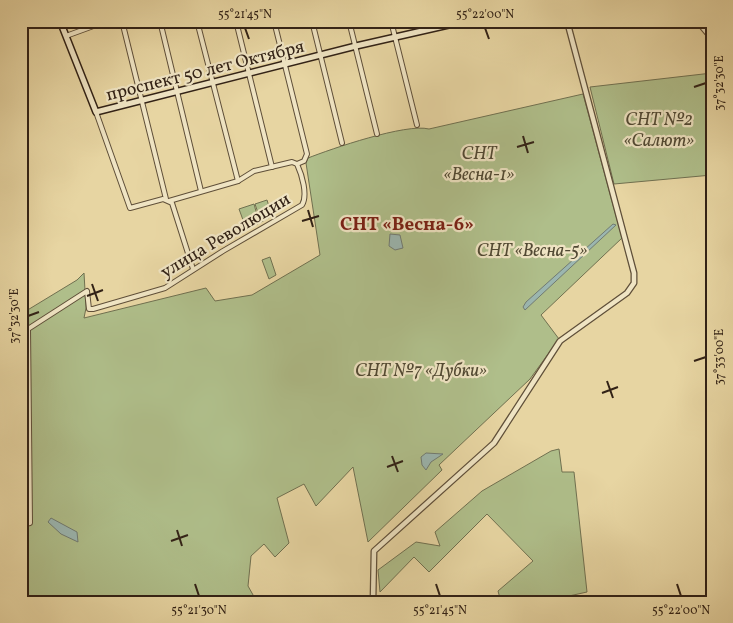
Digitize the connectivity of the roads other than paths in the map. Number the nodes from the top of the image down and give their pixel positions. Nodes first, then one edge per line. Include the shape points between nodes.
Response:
1 (60, 21) edge
2 (107, 21) edge
3 (122, 21) edge
4 (160, 21) edge
5 (197, 21) edge
6 (236, 21) edge
7 (274, 21) edge
8 (312, 21) edge
9 (350, 21) edge
10 (391, 21) edge
11 (466, 21) edge
12 (566, 21) edge
13 (697, 21) edge
14 (66, 36) junction
15 (395, 38) junction
16 (712, 39) edge
17 (356, 46) junction
18 (320, 55) junction
19 (285, 64) junction
20 (250, 73) junction
21 (214, 82) junction
22 (177, 91) junction
23 (142, 99) junction
24 (96, 112) junction
25 (416, 125) dead end
26 (377, 134) dead end
27 (342, 143) dead end
28 (297, 164) junction
29 (272, 167) junction
30 (238, 181) junction
31 (202, 192) junction
32 (168, 200) junction
33 (194, 270) junction
34 (21, 525) edge
35 (372, 602) edge

1 - 14 main road
2 - 14 street
3 - 23 street
4 - 22 street
5 - 21 street
6 - 20 street
7 - 19 street
8 - 18 street
9 - 17 street
10 - 15 street
11 - 15 main road, проспект 50 лет Октября
12 - 35 street via 634,273 634,283 627,292 560,341 494,443 374,551
13 - 16 street
14 - 24 main road
15 - 17 main road, проспект 50 лет Октября
15 - 25 street
17 - 18 main road, проспект 50 лет Октября
17 - 26 street
18 - 19 main road, проспект 50 лет Октября
18 - 27 street
19 - 20 main road, проспект 50 лет Октября
19 - 28 street via 307,154 304,161
20 - 21 main road, проспект 50 лет Октября
20 - 29 street
21 - 22 main road, проспект 50 лет Октября
21 - 30 street
22 - 23 main road, проспект 50 лет Октября
22 - 31 street
23 - 24 main road, проспект 50 лет Октября
23 - 32 street
24 - 32 street via 130,208
28 - 29 street via 292,162
28 - 33 street, улица Революции via 305,199 302,206
29 - 30 street
30 - 31 street
31 - 32 street
32 - 33 street
33 - 34 street, улица Революции via 165,288 93,309 89,309 87,290 28,329 30,523

